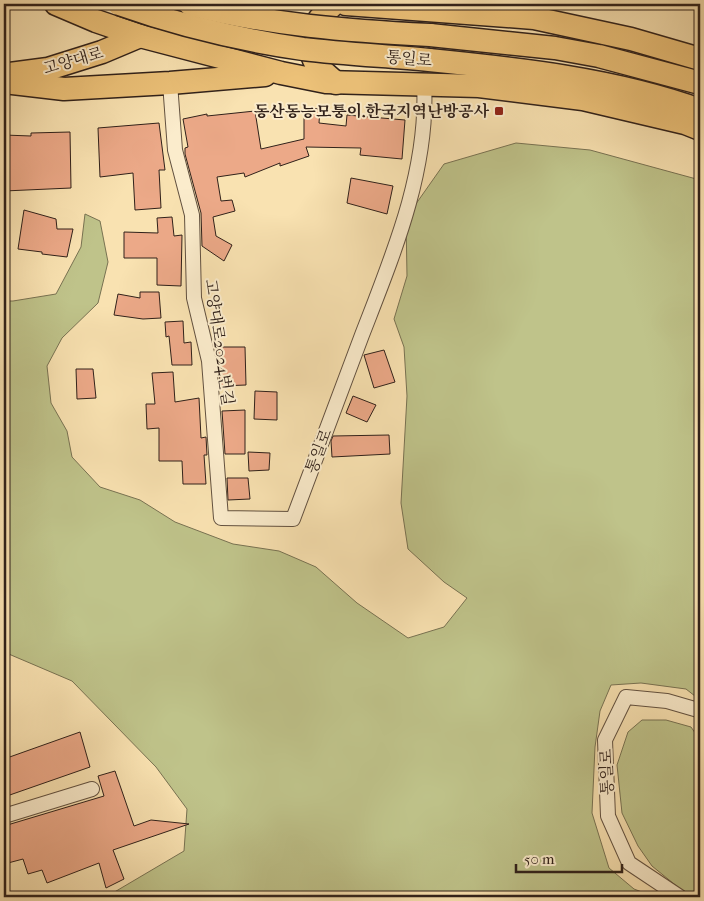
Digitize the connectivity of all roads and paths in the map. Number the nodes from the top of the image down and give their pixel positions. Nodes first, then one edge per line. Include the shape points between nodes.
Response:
1 (56, 4) edge
2 (119, 4) edge
3 (153, 4) edge
4 (190, 4) edge
5 (334, 4) edge
6 (346, 4) edge
7 (140, 36) junction
8 (700, 59) edge
9 (281, 73) junction
10 (4, 75) edge
11 (4, 82) edge
12 (170, 83) junction
13 (336, 83) junction
14 (424, 83) junction
15 (700, 84) edge
16 (700, 110) edge
17 (700, 129) edge
18 (221, 518) joint
19 (700, 712) edge
20 (92, 789) dead end
21 (4, 816) edge
22 (680, 897) edge

1 - 7 main road
2 - 16 main road, 통일로, bridge via 172,22 256,40 303,48 493,66 571,78
3 - 7 main road
4 - 15 main road, 통일로, bridge via 258,19 351,31 554,48 599,56
5 - 13 main road via 317,18 311,50 314,61
6 - 8 main road via 534,18 631,39
7 - 9 main road
7 - 10 main road, 고양대로 via 48,69
9 - 12 main road
9 - 13 main road
11 - 12 main road via 64,89
12 - 18 street, 고양대로2024번길 via 175,150 192,215 194,298 209,361
13 - 14 main road
14 - 17 main road via 584,99
14 - 18 street, 통일로 via 417,173 389,264 293,519
19 - 22 street, 통일로 via 667,701 626,697 605,740 608,816 629,863
20 - 21 street

